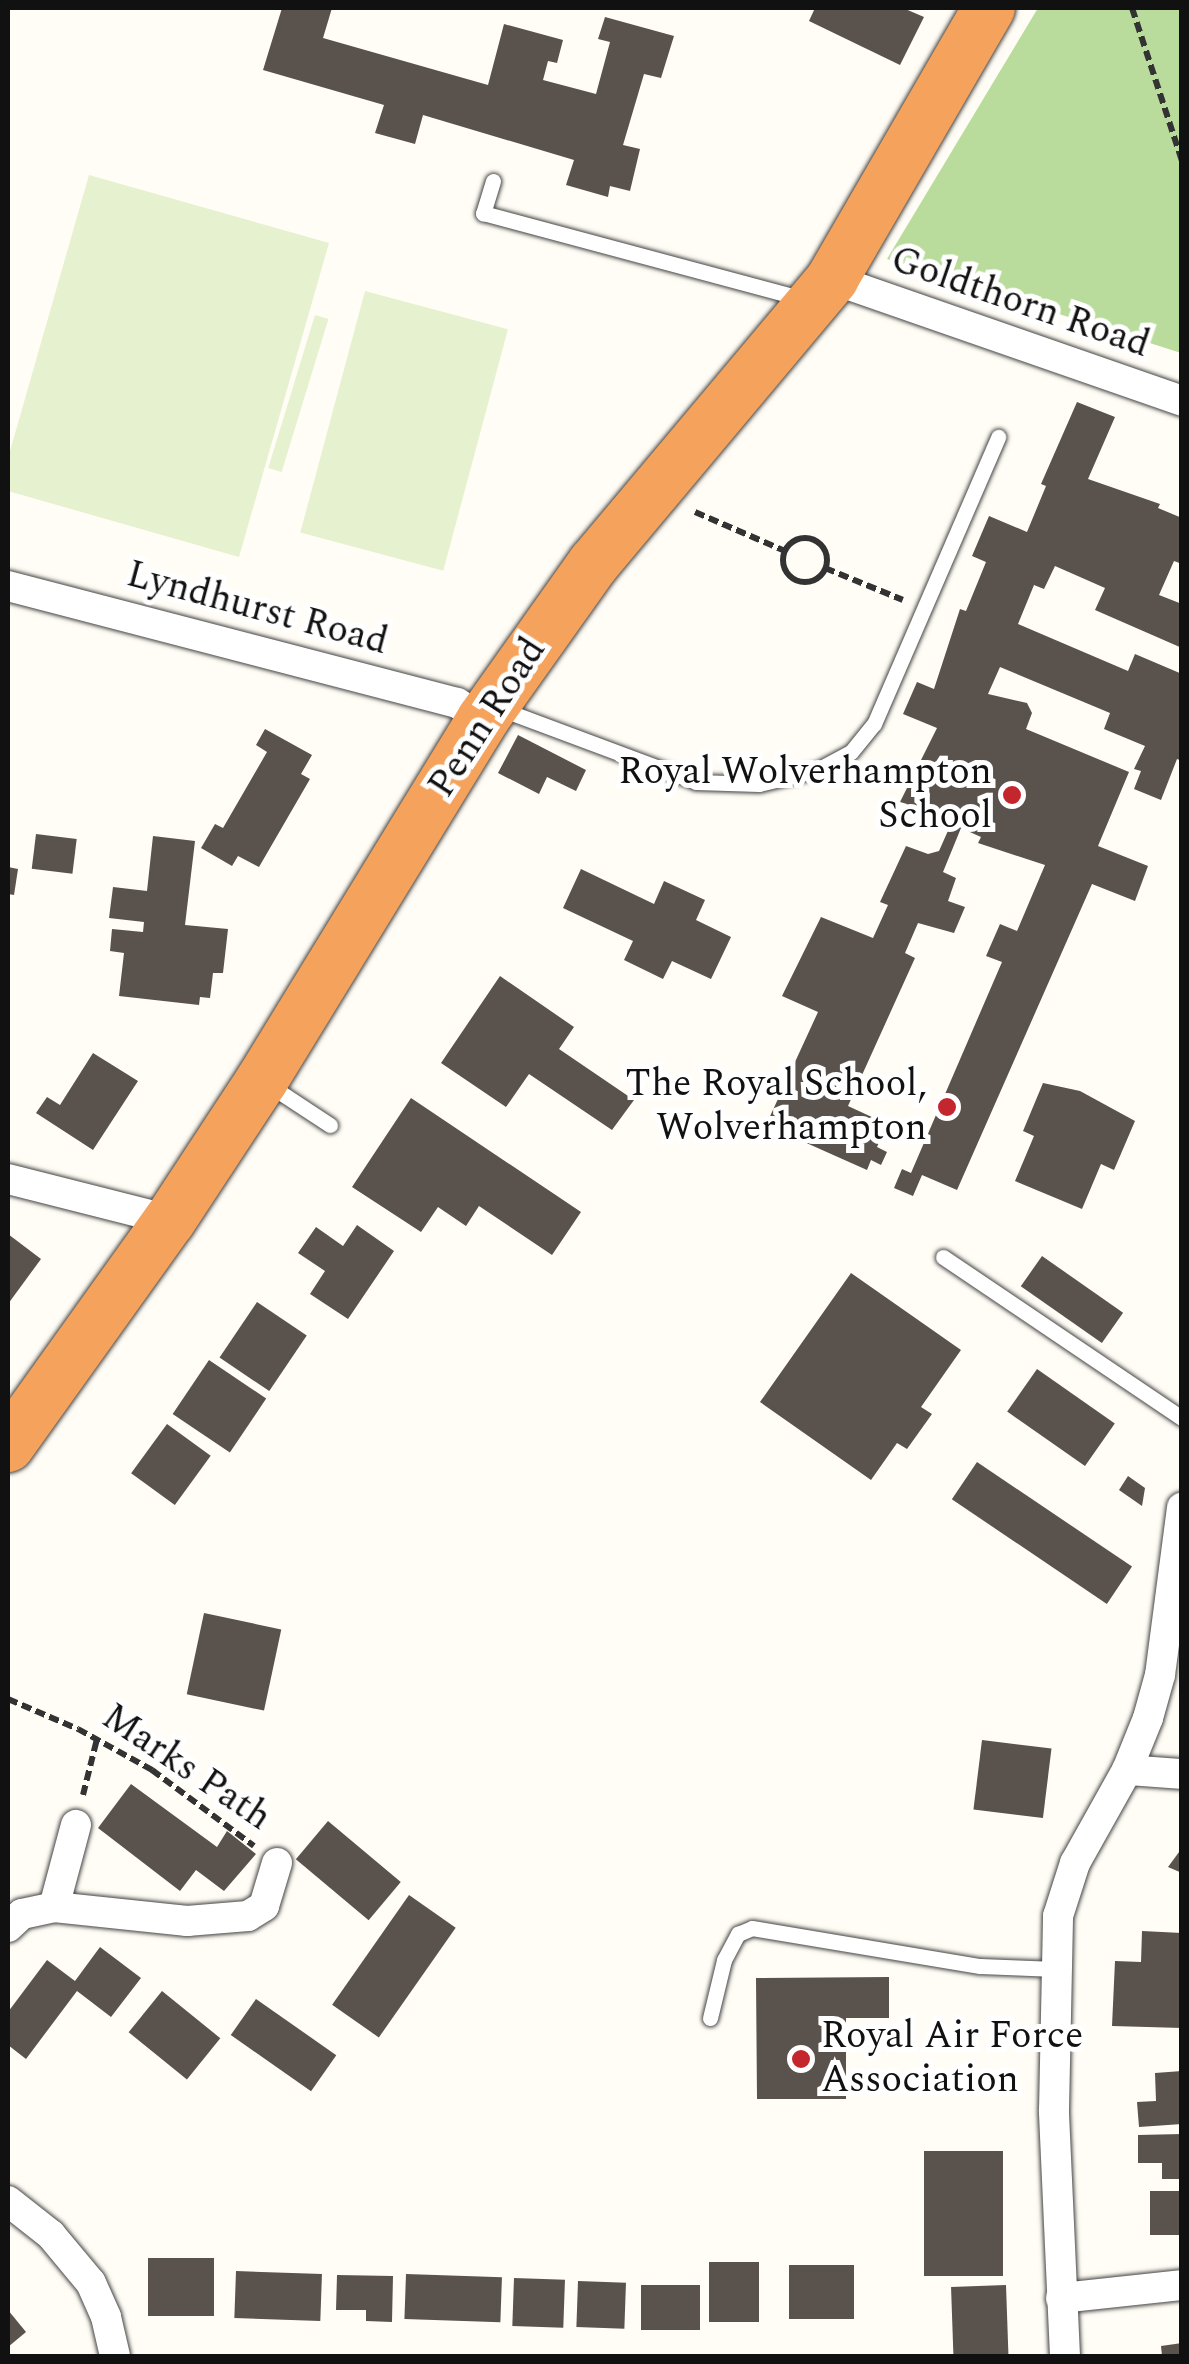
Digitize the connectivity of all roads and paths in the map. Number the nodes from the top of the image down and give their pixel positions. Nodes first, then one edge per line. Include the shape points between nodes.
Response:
1 (988, 8) edge
2 (1132, 8) edge
3 (1182, 161) edge
4 (493, 181) dead end
5 (822, 290) junction
6 (1182, 402) edge
7 (998, 437) dead end
8 (652, 492) junction
9 (785, 552) junction
10 (826, 568) junction
11 (8, 586) edge
12 (924, 608) junction
13 (488, 712) junction
14 (262, 1080) junction
15 (330, 1125) dead end
16 (8, 1179) edge
17 (170, 1220) junction
18 (942, 1257) dead end
19 (1182, 1418) edge
20 (8, 1446) edge
21 (1182, 1507) edge
22 (8, 1699) edge
23 (97, 1739) junction
24 (1127, 1770) junction
25 (1182, 1774) edge
26 (76, 1826) joint
27 (277, 1863) joint
28 (54, 1907) junction
29 (8, 1927) edge
30 (1056, 1969) junction
31 (710, 2018) dead end
32 (8, 2200) edge
33 (1182, 2285) edge
34 (1061, 2298) junction
35 (115, 2356) edge
36 (1065, 2356) edge

1 - 5 highway, Penn Road
2 - 3 path
4 - 5 lane via 484,212
5 - 6 street, Goldthorn Road
5 - 8 highway, Penn Road
7 - 12 lane
8 - 9 path
8 - 13 highway, Penn Road
9 - 10 path via 785,570 796,580 816,578
9 - 10 path via 798,539 813,539 827,554
10 - 12 path
11 - 13 street, Lyndhurst Road
12 - 13 lane via 874,724 851,752 787,778 696,782
13 - 14 highway, Penn Road
14 - 15 lane
14 - 17 highway, Penn Road
16 - 17 street
17 - 20 highway, Penn Road
18 - 19 lane
21 - 24 street via 1160,1675
22 - 23 path, Marks Path
23 - 26 path
23 - 27 path, Marks Path via 152,1770
24 - 25 street
24 - 30 street via 1075,1863 1058,1916
26 - 28 street
27 - 28 street via 264,1906 248,1916 187,1921
28 - 29 street via 22,1914
30 - 31 lane via 980,1966 752,1928 738,1934 724,1960
30 - 34 street
32 - 35 street via 52,2235 91,2283
33 - 34 street
34 - 36 street

